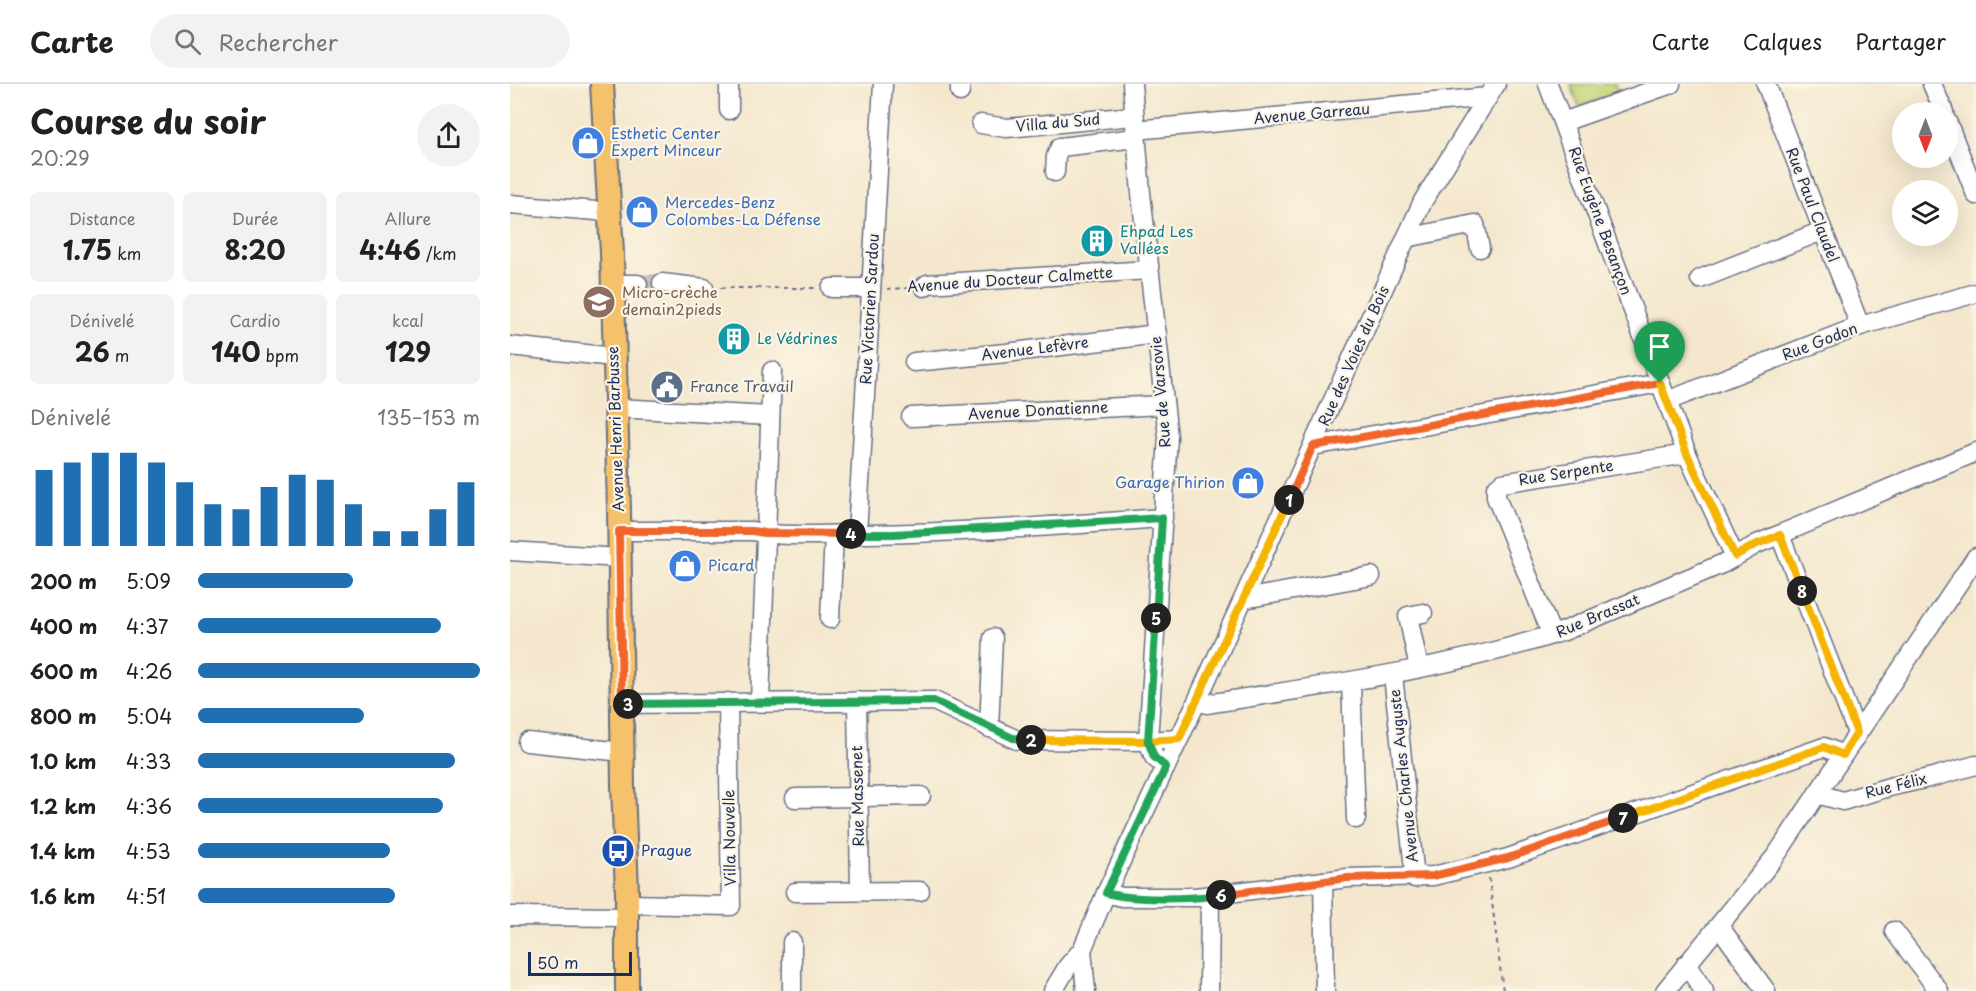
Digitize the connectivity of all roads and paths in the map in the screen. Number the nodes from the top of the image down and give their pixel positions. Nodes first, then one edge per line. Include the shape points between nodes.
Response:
1 (603, 84) edge
2 (729, 84) edge
3 (883, 84) edge
4 (1132, 84) edge
5 (1548, 84) edge
6 (1671, 84) edge
7 (1766, 84) edge
8 (1932, 84) edge
9 (1492, 90) edge
10 (1940, 102) edge
11 (729, 110) dead end
12 (1563, 122) junction
13 (981, 124) dead end
14 (1135, 128) junction
15 (1958, 149) edge
16 (1055, 172) dead end
17 (1976, 195) edge
18 (510, 204) edge
19 (609, 212) junction
20 (1822, 231) junction
21 (1407, 238) junction
22 (1480, 248) dead end
23 (1149, 270) junction
24 (1700, 279) dead end
25 (662, 283) tunnel mouth
26 (613, 284) junction
27 (638, 284) tunnel mouth
28 (924, 287) joint
29 (704, 288) joint
30 (831, 288) joint
31 (871, 289) junction
32 (1976, 293) edge
33 (1860, 326) junction
34 (1156, 334) junction
35 (510, 346) edge
36 (614, 357) junction
37 (914, 362) dead end
38 (772, 371) dead end
39 (1660, 383) junction
40 (1667, 401) junction
41 (1164, 405) junction
42 (616, 408) junction
43 (770, 416) junction
44 (911, 417) dead end
45 (1313, 446) junction
46 (1976, 452) edge
47 (1687, 454) junction
48 (1162, 518) junction
49 (619, 531) junction
50 (765, 533) junction
51 (857, 534) junction
52 (834, 535) junction
53 (1780, 535) junction
54 (510, 551) edge
55 (1735, 556) junction
56 (1976, 557) edge
57 (620, 558) junction
58 (1371, 576) dead end
59 (1244, 599) junction
60 (1423, 613) dead end
61 (830, 619) dead end
62 (1552, 635) junction
63 (993, 639) dead end
64 (1419, 669) junction
65 (1393, 675) junction
66 (1351, 682) junction
67 (857, 701) junction
68 (1197, 701) junction
69 (728, 702) junction
70 (760, 702) junction
71 (622, 704) junction
72 (989, 728) junction
73 (1857, 733) junction
74 (1179, 739) junction
75 (1148, 741) junction
76 (526, 742) dead end
77 (622, 752) junction
78 (1843, 755) junction
79 (1976, 765) edge
80 (1166, 767) junction
81 (1817, 794) junction
82 (921, 796) dead end
83 (858, 797) junction
84 (795, 798) dead end
85 (1356, 819) dead end
86 (1487, 863) junction
87 (1415, 878) junction
88 (1323, 881) junction
89 (860, 891) junction
90 (920, 891) dead end
91 (795, 892) dead end
92 (1106, 893) junction
93 (1210, 896) junction
94 (627, 911) junction
95 (510, 916) edge
96 (1719, 926) junction
97 (1894, 931) dead end
98 (792, 942) dead end
99 (1082, 950) junction
100 (1686, 964) junction
101 (627, 991) edge
102 (792, 991) edge
103 (1053, 991) edge
104 (1086, 991) edge
105 (1209, 991) edge
106 (1325, 991) edge
107 (1503, 991) edge
108 (1665, 991) edge
109 (1704, 991) edge
110 (1766, 991) edge
111 (1939, 991) edge

1 - 19 main road, Avenue Henri Barbusse
2 - 11 street
3 - 31 street, Rue Victorien Sardou
4 - 14 street, Rue de Varsovie
5 - 12 street, Rue Eugène Besançon
6 - 12 street
7 - 20 street, Rue Paul Claudel
8 - 10 street
9 - 14 street, Avenue Garreau
9 - 21 street, Rue des Voies du Bois via 1423,201
12 - 39 street, Rue Eugène Besançon
13 - 14 street, Villa du Sud via 1006,128
14 - 16 street via 1060,147
14 - 23 street, Rue de Varsovie
15 - 17 street
18 - 19 street
19 - 26 main road, Avenue Henri Barbusse
20 - 24 street
20 - 33 street, Rue Paul Claudel
21 - 22 street via 1475,224
21 - 45 street, Rue des Voies du Bois
23 - 28 street, Avenue du Docteur Calmette
23 - 34 street, Rue de Varsovie
25 - 29 street
26 - 27 street
26 - 36 main road, Avenue Henri Barbusse
28 - 31 path, Avenue du Docteur Calmette
29 - 30 path
30 - 31 street
31 - 51 street, Rue Victorien Sardou
32 - 33 street, Rue Godon
33 - 40 street, Rue Godon
34 - 37 street, Avenue Lefèvre
34 - 41 street, Rue de Varsovie
35 - 36 street
36 - 42 main road, Avenue Henri Barbusse
38 - 43 street
39 - 40 street, Rue Eugène Besançon
39 - 45 street
40 - 47 street, Rue Eugène Besançon
41 - 44 street, Avenue Donatienne
41 - 48 street, Rue de Varsovie via 1168,437
42 - 43 street
42 - 49 main road, Avenue Henri Barbusse
43 - 50 street
45 - 59 street, Rue des Voies du Bois
46 - 53 street, Rue Brassat
47 - 55 street, Rue Eugène Besançon
47 - 62 street, Rue Serpente via 1502,483 1496,488 1496,497
48 - 51 street
48 - 75 street, Rue de Varsovie
49 - 50 street
49 - 57 main road, Avenue Henri Barbusse
50 - 52 street
50 - 70 street
51 - 52 street
52 - 61 street
53 - 55 street, Rue Brassat
53 - 73 street
54 - 57 street
55 - 62 street, Rue Brassat
56 - 73 street
57 - 71 main road, Avenue Henri Barbusse
58 - 59 street
59 - 68 street, Rue des Voies du Bois
60 - 64 street via 1408,616
62 - 64 street, Rue Brassat
63 - 72 street
64 - 65 street, Rue Brassat
65 - 66 street, Rue Brassat
65 - 87 street, Avenue Charles Auguste
66 - 68 street, Rue Brassat via 1207,704
66 - 85 street
67 - 70 street
67 - 72 street via 934,701
67 - 83 street, Rue Massenet
68 - 74 street, Rue des Voies du Bois
69 - 70 street
69 - 71 street
69 - 94 street, Villa Nouvelle via 731,906
71 - 77 main road, Avenue Henri Barbusse
72 - 75 street via 1017,740
73 - 78 street
74 - 75 street
74 - 80 street, Rue des Voies du Bois
75 - 80 street via 1154,757
76 - 77 street
77 - 94 main road, Avenue Henri Barbusse
78 - 81 street
78 - 86 street via 1824,747
79 - 81 street, Rue Félix via 1843,801
80 - 92 street, Rue des Voies du Bois
81 - 96 street via 1775,857
82 - 83 street
83 - 84 street
83 - 89 street, Rue Massenet
86 - 87 street
86 - 107 path
87 - 88 street
88 - 93 street
88 - 106 street
89 - 90 street
89 - 91 street
92 - 93 street via 1122,897
92 - 99 street, Rue des Voies du Bois
93 - 105 street
94 - 95 street
94 - 101 main road, Avenue Henri Barbusse
96 - 100 street
96 - 110 street
97 - 111 street
98 - 102 street
99 - 103 street, Rue des Voies du Bois
99 - 104 street
100 - 108 street
100 - 109 street

